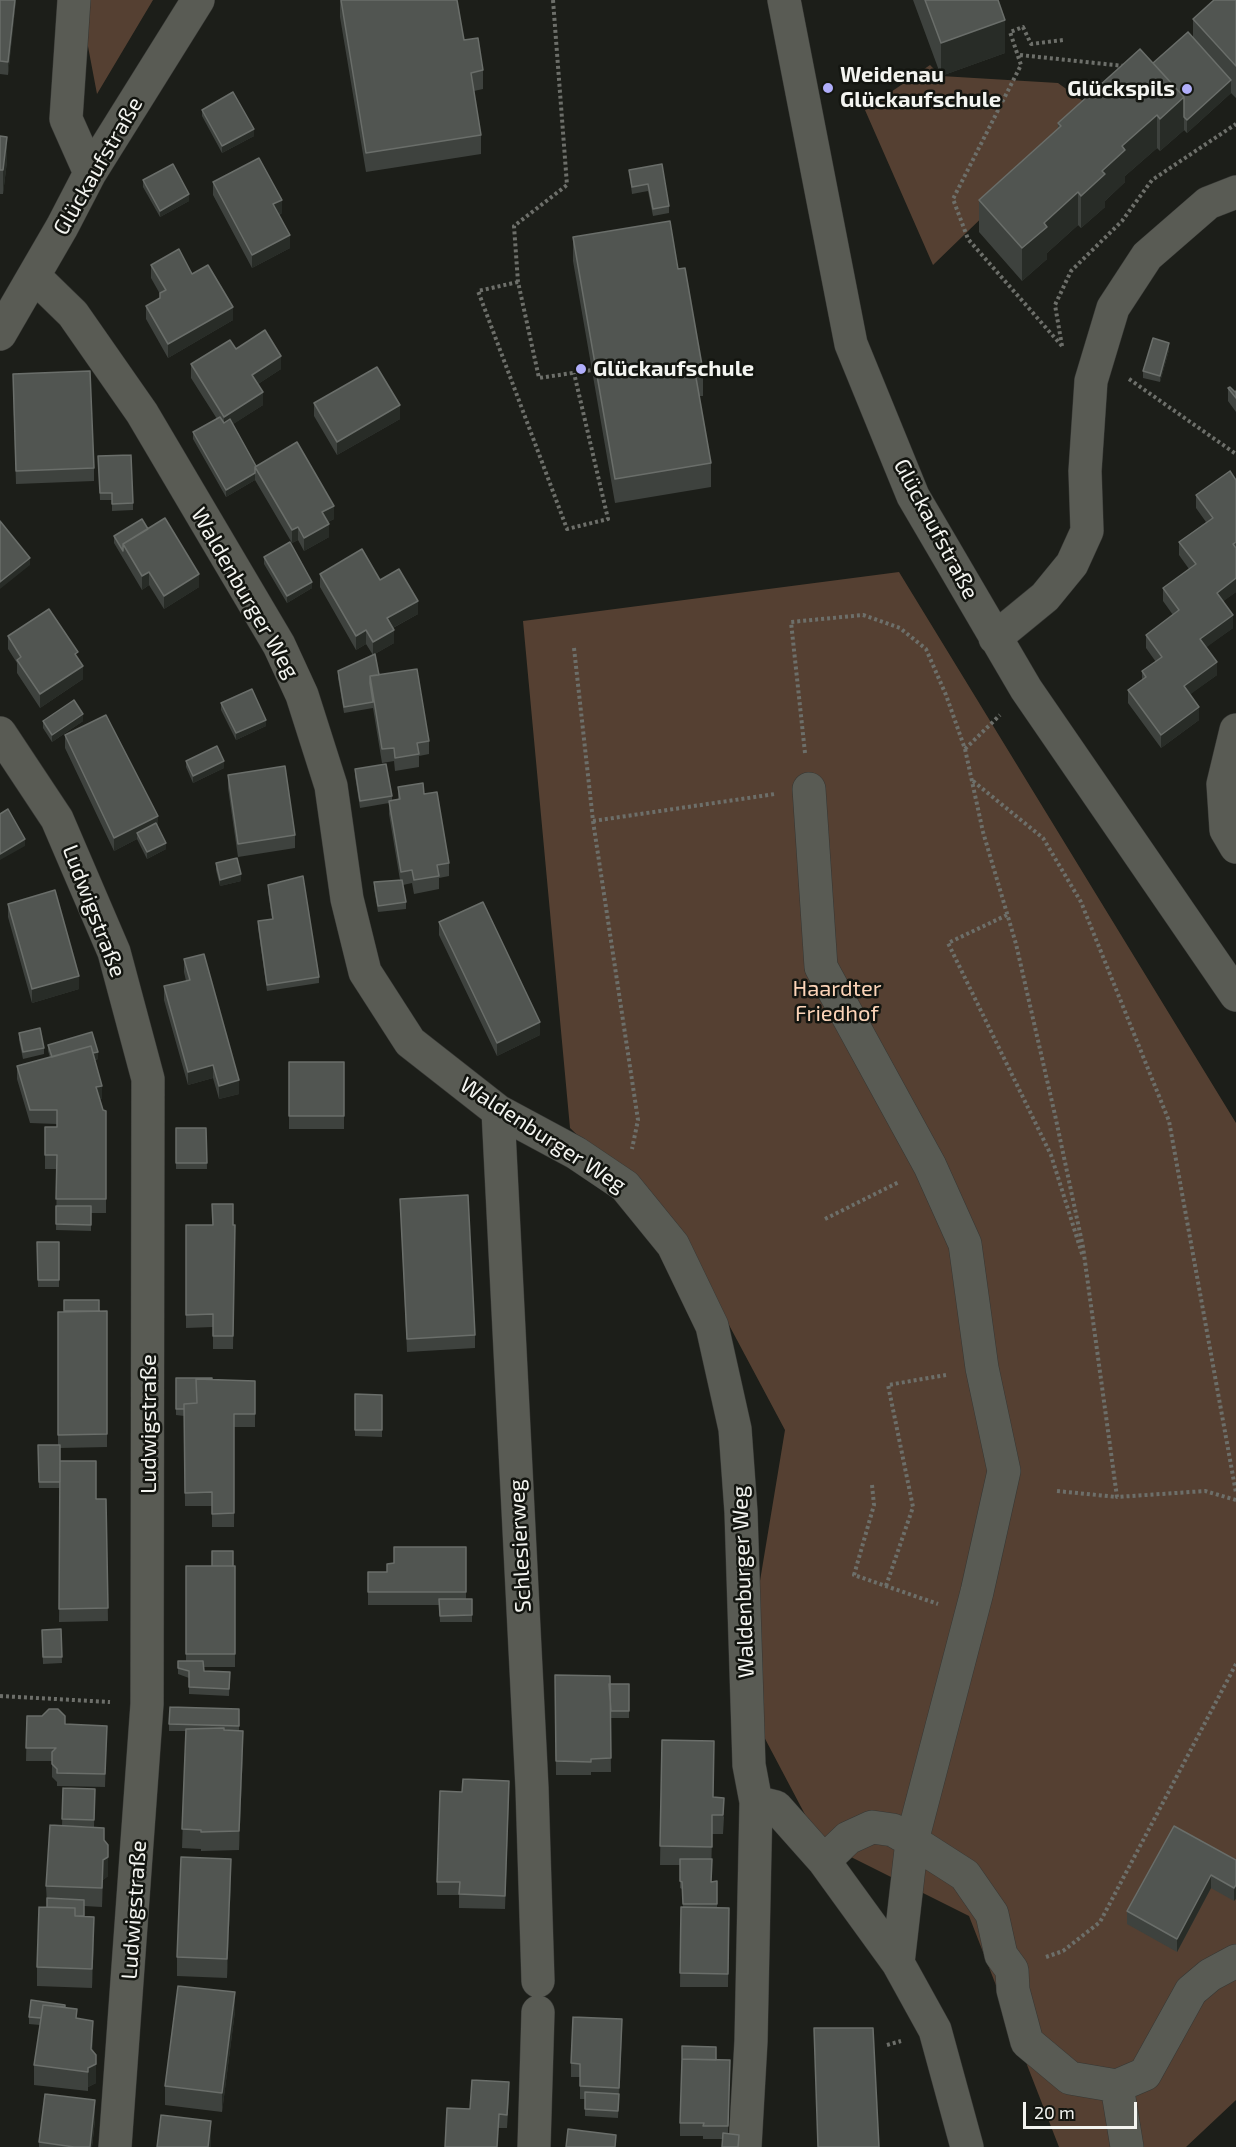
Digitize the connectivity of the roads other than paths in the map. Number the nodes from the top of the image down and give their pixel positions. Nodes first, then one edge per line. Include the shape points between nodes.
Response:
1 (74, 0) edge
2 (198, 0) edge
3 (784, 0) edge
4 (90, 173) junction
5 (1236, 192) edge
6 (34, 276) junction
7 (0, 334) edge
8 (995, 638) junction
9 (1236, 730) edge
10 (0, 733) edge
11 (809, 789) road end
12 (1231, 838) edge
13 (1236, 995) edge
14 (498, 1111) junction
15 (756, 1802) junction
16 (912, 1841) junction
17 (824, 1861) junction
18 (1236, 1961) edge
19 (898, 1963) junction
20 (1117, 2086) junction
21 (116, 2147) edge
22 (534, 2147) edge
23 (745, 2147) edge
24 (967, 2147) edge
25 (1127, 2147) edge

1 - 4 street via 66,118
2 - 4 street, Glückaufstraße
3 - 8 street, Glückaufstraße via 851,344 913,496
4 - 6 street, Glückaufstraße
5 - 8 street via 1208,203 1148,256 1113,308 1091,381 1085,471 1087,531 1072,564 1045,597
6 - 7 street, Glückaufstraße
6 - 14 street, Waldenburger Weg via 73,314 142,413 279,645 302,695 331,786 347,899 365,972 410,1042
8 - 13 street, Glückaufstraße
9 - 12 street via 1223,784
10 - 21 street, Ludwigstraße via 57,819 114,952 148,1079 147,1704
11 - 16 street via 821,967 930,1166 965,1244 982,1368 1004,1471
14 - 15 street, Waldenburger Weg via 576,1153 625,1186 673,1245 712,1326 735,1429 749,1765
14 - 22 street, Schlesierweg via 532,1788 538,1997
15 - 17 street via 776,1807
15 - 23 street, Waldenburger Weg via 752,2041
16 - 17 street via 893,1830 872,1827 848,1838
16 - 19 street
16 - 20 street via 965,1875 992,1914 1001,1955 1012,1970 1012,1990 1027,2042 1070,2078
17 - 19 street
18 - 20 street via 1209,1975 1191,1991 1145,2074
19 - 24 street via 935,2030
20 - 25 street

